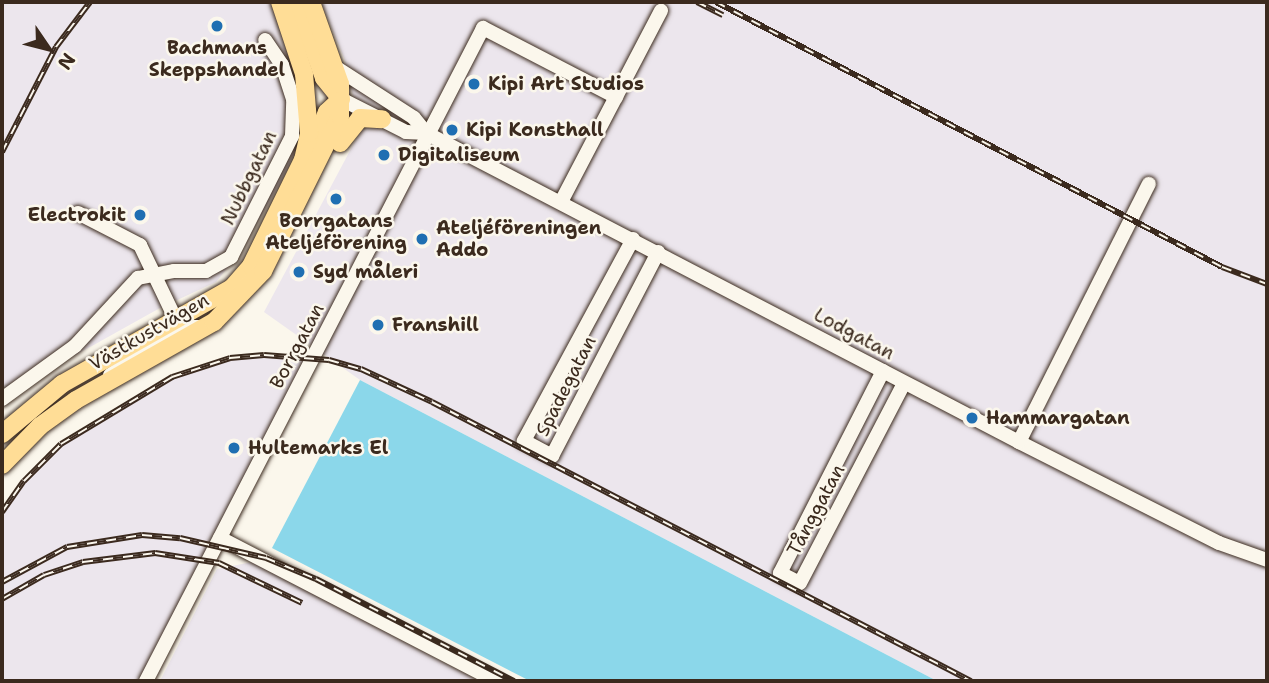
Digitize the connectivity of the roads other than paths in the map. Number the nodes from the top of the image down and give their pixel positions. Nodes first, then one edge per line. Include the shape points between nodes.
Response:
1 (280, 2) edge
2 (297, 2) edge
3 (311, 2) edge
4 (661, 11) dead end
5 (265, 40) dead end
6 (335, 67) junction
7 (616, 97) junction
8 (341, 99) junction
9 (414, 118) junction
10 (383, 119) junction
11 (426, 133) junction
12 (1149, 184) dead end
13 (561, 202) junction
14 (283, 204) junction
15 (78, 213) dead end
16 (632, 239) junction
17 (658, 252) junction
18 (156, 274) junction
19 (234, 306) junction
20 (176, 320) junction
21 (202, 327) junction
22 (883, 371) junction
23 (904, 383) junction
24 (99, 385) junction
25 (2, 399) edge
26 (2, 434) edge
27 (1019, 442) junction
28 (2, 465) edge
29 (220, 538) junction
30 (1267, 560) edge
31 (146, 681) edge
32 (496, 681) edge

1 - 14 main road, Västkustvägen via 304,74 310,119 303,160
2 - 8 main road via 324,78
3 - 6 main road, Västkustvägen
4 - 7 street
5 - 18 street, Nubbgatan via 282,65 293,99 293,126 285,155 231,257 206,271
6 - 8 main road, Västkustvägen
6 - 9 street, Lodgatan
7 - 11 street, Borrgatan via 483,29
7 - 13 street
8 - 9 street, Lodgatan via 364,97
8 - 10 street, Lodgatan
8 - 14 main road, Västkustvägen via 327,112 312,153
8 - 19 main road, Västkustvägen via 338,124 326,151 263,271
9 - 11 street, Lodgatan
10 - 11 street, Lodgatan via 406,131
10 - 19 main road via 360,118 349,126 282,254 259,286
11 - 13 street, Lodgatan
11 - 29 street, Borrgatan via 419,156
12 - 27 street
13 - 16 street, Lodgatan
14 - 20 main road, Västkustvägen via 242,279
15 - 18 street via 140,245
16 - 17 street, Lodgatan
16 - 17 street, Spadegatan via 524,441 552,456
17 - 22 street, Lodgatan
18 - 20 street
18 - 25 street via 138,278 75,346
19 - 21 main road, Västkustvägen
20 - 21 street via 187,327
20 - 24 street via 175,330
20 - 26 main road, Västkustvägen via 62,384
21 - 24 main road, Västkustvägen
22 - 23 street, Lodgatan
22 - 23 street, Tånggatan via 780,573 800,583
23 - 27 street, Lodgatan
24 - 28 main road, Västkustvägen via 40,426
27 - 30 street, Lodgatan via 1219,543
29 - 31 street, Borrgatan
29 - 32 street

